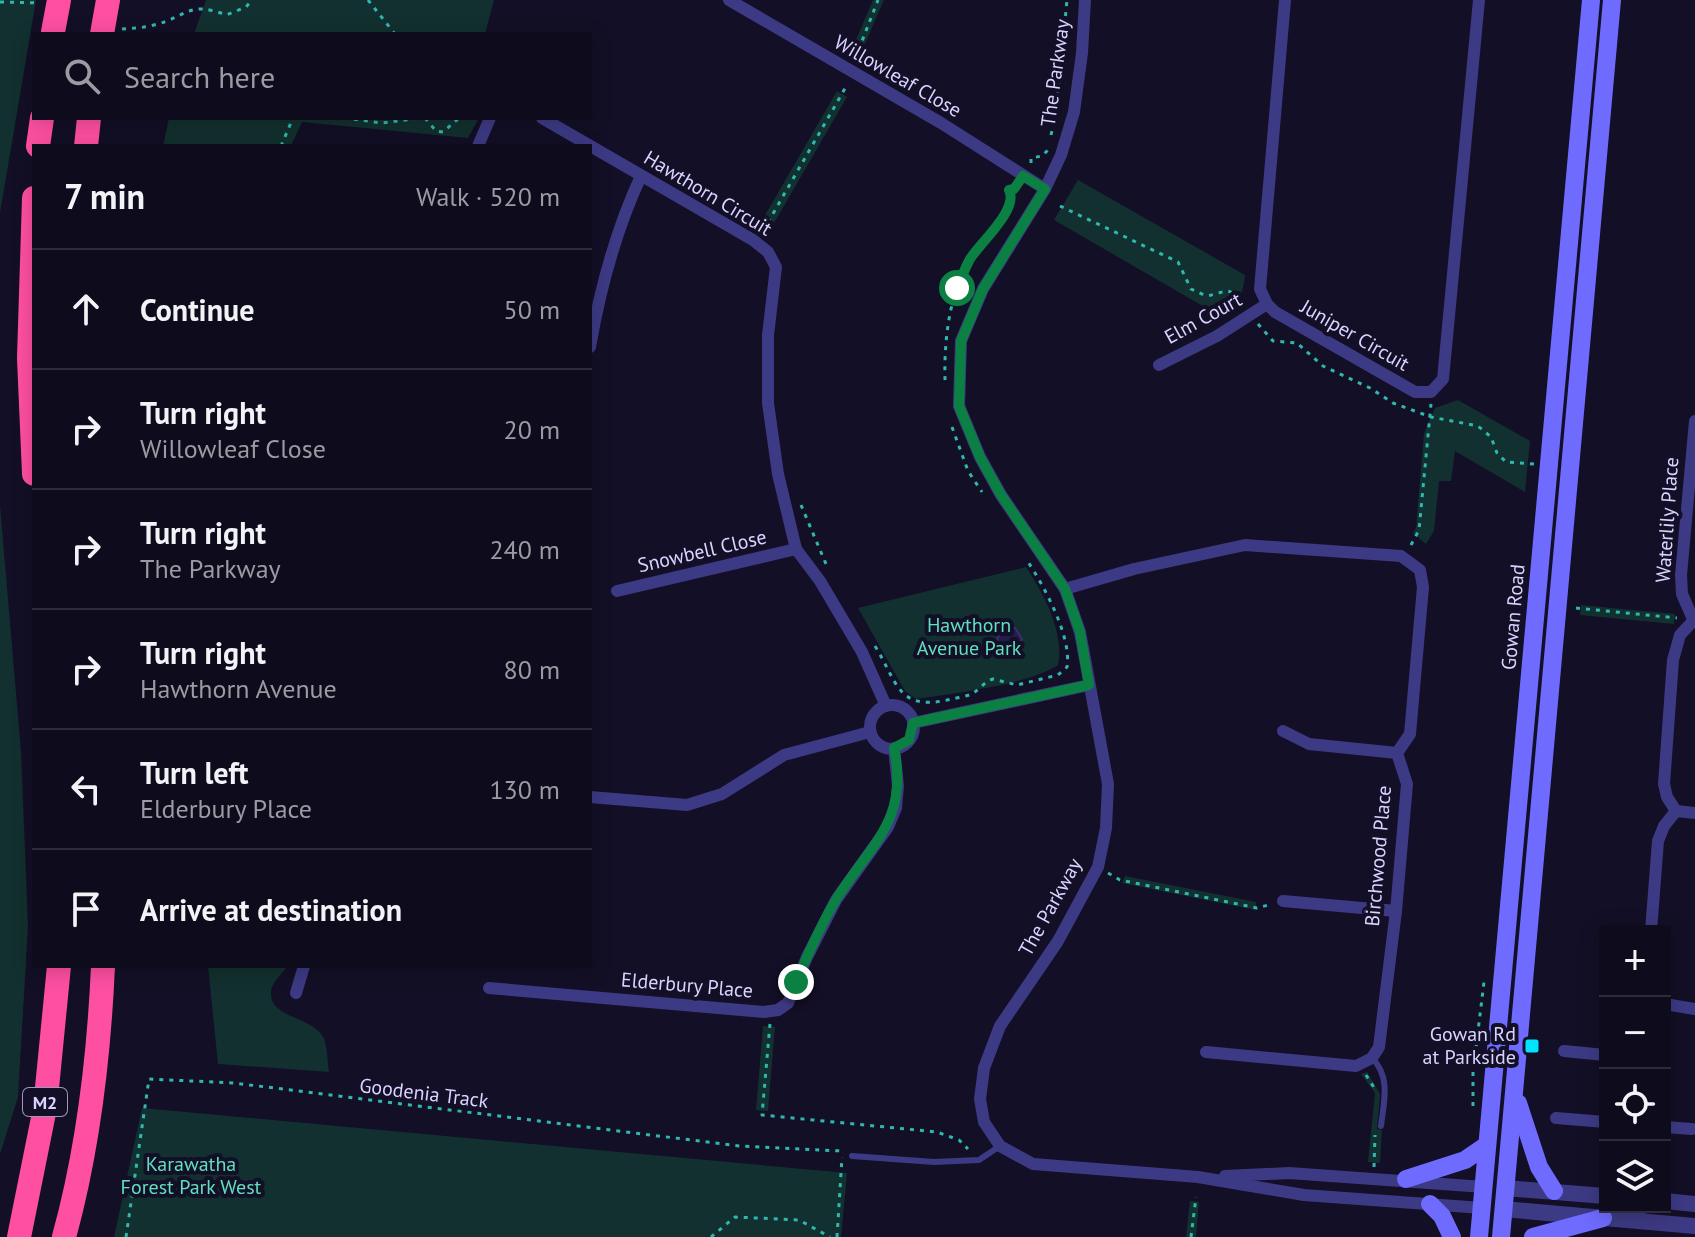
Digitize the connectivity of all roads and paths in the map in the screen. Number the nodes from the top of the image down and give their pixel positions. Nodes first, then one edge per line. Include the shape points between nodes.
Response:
1 (108, 0) edge
2 (252, 0) edge
3 (368, 0) edge
4 (729, 0) edge
5 (878, 0) edge
6 (1067, 0) edge
7 (1085, 0) edge
8 (1285, 0) edge
9 (1479, 0) edge
10 (1591, 0) edge
11 (1612, 0) edge
12 (50, 1) edge
13 (0, 2) edge
14 (53, 32) edge
15 (109, 32) edge
16 (393, 32) edge
17 (852, 71) junction
18 (42, 120) edge
19 (89, 120) edge
20 (292, 120) edge
21 (359, 120) edge
22 (406, 120) edge
23 (424, 120) edge
24 (457, 120) edge
25 (489, 120) edge
26 (545, 120) edge
27 (38, 144) edge
28 (86, 144) edge
29 (282, 144) edge
30 (479, 144) edge
31 (586, 144) edge
32 (592, 147) edge
33 (641, 176) junction
34 (1023, 176) junction
35 (1045, 189) junction
36 (32, 231) edge
37 (769, 237) dead end
38 (1267, 304) junction
39 (592, 335) edge
40 (1159, 365) dead end
41 (945, 382) dead end
42 (1431, 392) junction
43 (950, 419) dead end
44 (1695, 421) edge
45 (32, 428) edge
46 (797, 495) dead end
47 (986, 497) dead end
48 (796, 549) junction
49 (1021, 550) dead end
50 (1401, 556) junction
51 (827, 567) dead end
52 (1065, 589) junction
53 (617, 591) dead end
54 (1576, 608) dead end
55 (1694, 619) edge
56 (871, 639) dead end
57 (1089, 685) junction
58 (886, 706) junction
59 (913, 723) junction
60 (1283, 731) dead end
61 (870, 732) junction
62 (894, 748) junction
63 (1397, 753) junction
64 (592, 797) edge
65 (1676, 811) junction
66 (1695, 813) edge
67 (1098, 867) junction
68 (1283, 901) joint
69 (1396, 911) junction
70 (1651, 925) edge
71 (59, 968) edge
72 (103, 968) edge
73 (303, 968) edge
74 (489, 988) dead end
75 (296, 993) dead end
76 (1671, 1005) edge
77 (1695, 1009) edge
78 (771, 1012) junction
79 (1564, 1051) dead end
80 (1206, 1052) dead end
81 (1599, 1054) edge
82 (1372, 1058) junction
83 (1515, 1092) junction
84 (1556, 1118) dead end
85 (1599, 1122) edge
86 (1381, 1126) dead end
87 (1671, 1127) edge
88 (1692, 1129) dead end
89 (1487, 1145) junction
90 (1000, 1146) junction
91 (842, 1151) junction
92 (852, 1156) joint
93 (979, 1160) junction
94 (1198, 1177) junction
95 (1406, 1179) junction
96 (1484, 1187) junction
97 (1505, 1188) junction
98 (1554, 1191) junction
99 (1599, 1195) edge
100 (1196, 1197) dead end
101 (1671, 1202) edge
102 (1430, 1204) junction
103 (1695, 1204) edge
104 (1482, 1208) junction
105 (1503, 1209) junction
106 (1643, 1214) edge
107 (1603, 1218) junction
108 (1695, 1226) edge
109 (19, 1237) edge
110 (64, 1237) edge
111 (126, 1237) edge
112 (711, 1237) edge
113 (830, 1237) edge
114 (837, 1237) edge
115 (1191, 1237) edge
116 (1452, 1237) edge
117 (1479, 1237) edge
118 (1501, 1237) edge
119 (1533, 1237) edge

1 - 15 highway, bridge
2 - 15 path via 226,15 195,8 156,25
3 - 16 path
4 - 17 street, Willowleaf Close
5 - 17 path
6 - 34 path via 1048,150 1031,158
7 - 35 street, The Parkway via 1074,112
8 - 38 street via 1260,289
9 - 42 street via 1443,379
10 - 89 main road, Gowan Road
11 - 83 main road
12 - 13 path
12 - 14 highway, bridge
17 - 34 street, Willowleaf Close
17 - 37 path via 763,231
18 - 27 highway
19 - 28 highway
20 - 29 path
21 - 22 path
23 - 24 path via 443,132
25 - 30 street
26 - 31 street, Hawthorn Circuit
32 - 33 street, Hawthorn Circuit
33 - 39 street via 623,214
33 - 48 street, Hawthorn Circuit via 753,240 776,267 768,403
34 - 35 street, Willowleaf Close
34 - 41 path via 1009,190 1010,208 970,260 957,288 947,328
35 - 52 street, The Parkway via 983,289 961,341 959,406 1001,495
36 - 45 highway
38 - 40 street, Elm Court
38 - 42 street, Juniper Circuit via 1415,392
42 - 50 path via 1419,530
43 - 47 path via 968,471
44 - 55 street, Waterlily Place via 1681,575 1682,594
46 - 51 path
48 - 53 street, Snowbell Close
48 - 58 street, Hawthorn Circuit via 862,652
49 - 56 path via 1053,603 1068,655 1067,667 1058,675 1017,685 993,679 971,695 919,703 899,690
50 - 52 street via 1245,545
50 - 63 street via 1420,570 1423,587 1410,734
52 - 57 street, The Parkway via 1080,632
54 - 55 path
55 - 65 street via 1680,635 1673,660 1664,784
57 - 59 street
57 - 67 street, The Parkway via 1108,784
58 - 59 street via 904,708
58 - 61 street via 873,716
59 - 62 street via 909,740
60 - 63 street via 1309,744
61 - 62 street via 879,744
61 - 64 street via 784,755 700,802
62 - 78 street, Elderbury Place via 898,786 888,827 836,900 788,1003
63 - 69 street, Birchwood Place via 1407,784
65 - 66 street
65 - 70 street via 1658,841
67 - 68 path via 1120,880 1257,908
67 - 90 street, The Parkway via 1058,941 1000,1026 984,1068 984,1122
68 - 69 street
69 - 82 street, Birchwood Place via 1379,1047
71 - 109 highway, M2 via 45,1108
72 - 110 highway, M2 via 96,1057
73 - 75 street
74 - 78 street, Elderbury Place
76 - 77 street
78 - 93 path via 762,1115 937,1132 959,1140
79 - 81 street
80 - 82 street via 1356,1066
82 - 86 lane via 1382,1068 1385,1083
83 - 97 main road
83 - 98 main road via 1539,1167
84 - 85 street
87 - 88 street
89 - 95 main road via 1465,1160
89 - 96 main road, Gowan Road
90 - 93 lane
90 - 94 street via 1033,1164
91 - 92 path, Goodenia Track
91 - 111 path, Goodenia Track via 746,1146 234,1083 149,1079
91 - 114 path
92 - 93 lane
94 - 95 street via 1289,1173
94 - 102 street via 1304,1195
95 - 96 street
96 - 97 main road
96 - 104 main road, Gowan Road
97 - 98 street
97 - 105 main road
98 - 99 street
100 - 115 path
101 - 103 street
102 - 104 street
102 - 116 main road
104 - 105 main road
104 - 117 main road, Gowan Road
105 - 107 street
105 - 118 main road
106 - 107 street
106 - 108 street
107 - 119 main road
112 - 113 path via 735,1217 799,1220

